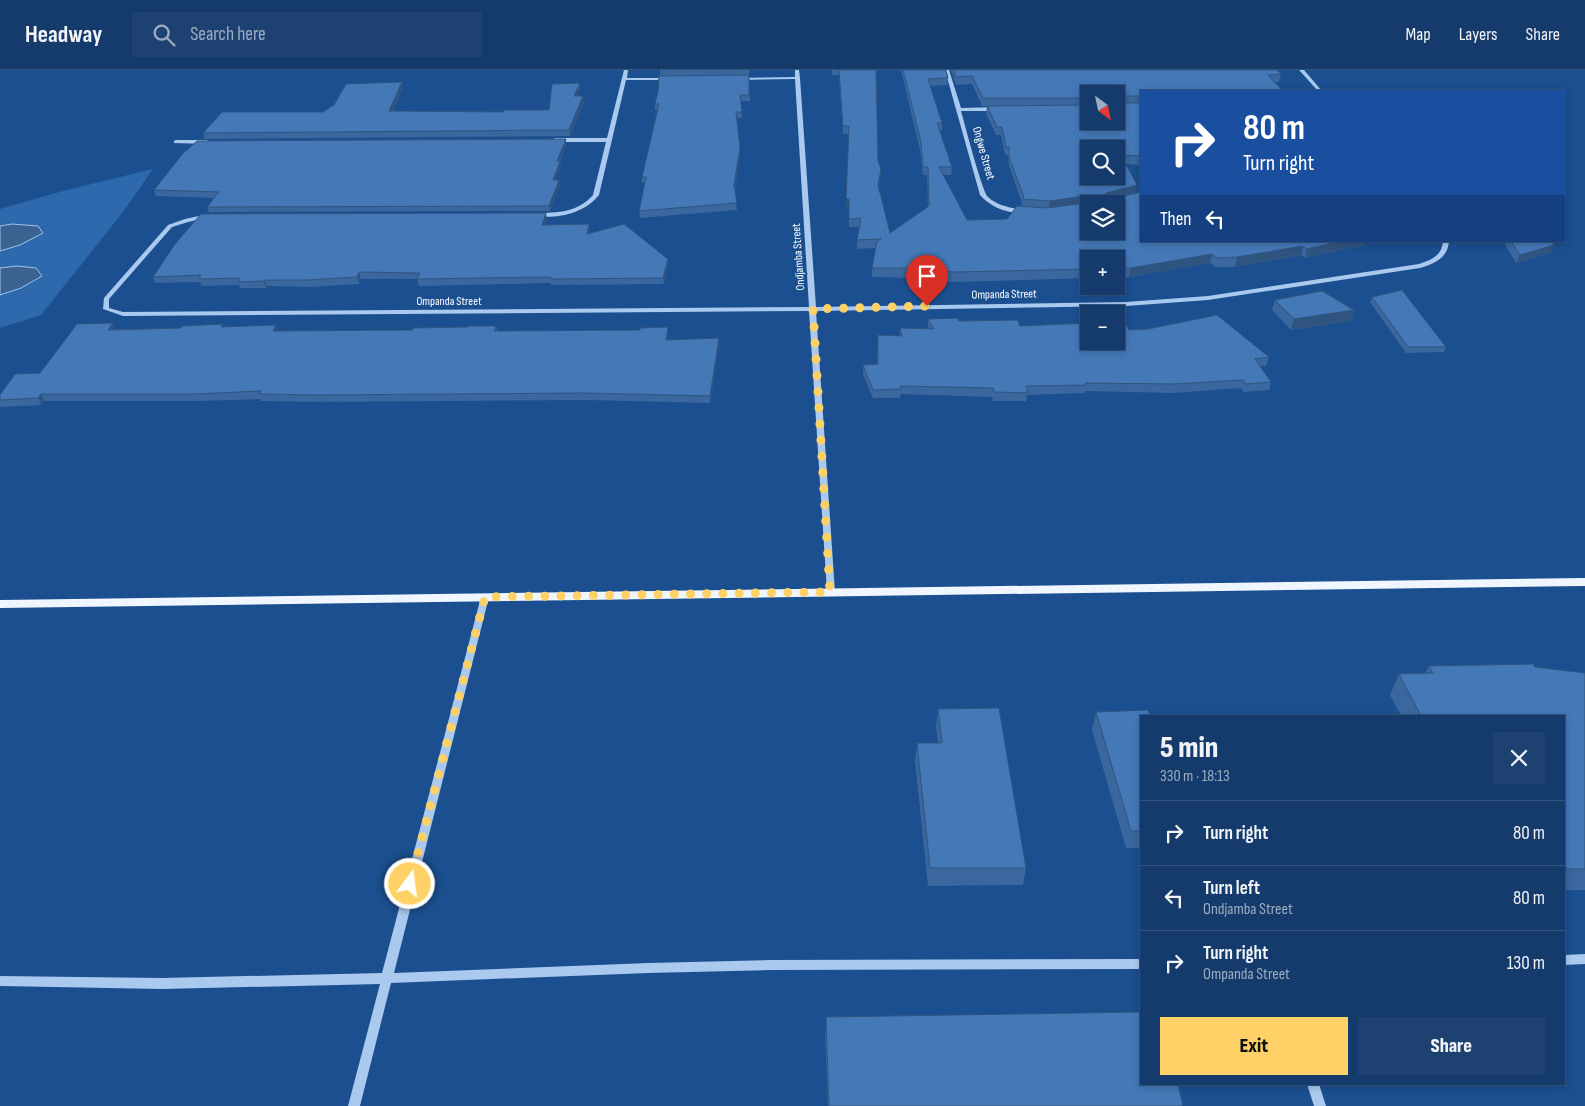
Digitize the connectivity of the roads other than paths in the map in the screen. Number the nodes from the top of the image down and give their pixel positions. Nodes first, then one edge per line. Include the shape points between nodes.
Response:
1 (626, 70) edge
2 (798, 70) edge
3 (947, 70) edge
4 (1301, 70) edge
5 (798, 78) junction
6 (624, 79) junction
7 (672, 79) edge
8 (730, 79) edge
9 (1319, 90) edge
10 (1009, 109) edge
11 (960, 110) junction
12 (551, 140) edge
13 (610, 140) junction
14 (176, 142) dead end
15 (216, 142) edge
16 (1032, 212) edge
17 (528, 215) edge
18 (212, 216) edge
19 (1446, 242) edge
20 (813, 309) junction
21 (1585, 582) edge
22 (830, 592) junction
23 (485, 597) junction
24 (0, 604) edge
25 (1585, 959) edge
26 (1565, 960) edge
27 (1140, 964) edge
28 (385, 979) junction
29 (0, 981) edge
30 (1313, 1085) edge
31 (354, 1106) edge
32 (1320, 1106) edge

1 - 6 street
2 - 5 street, Ondjamba Street
3 - 11 street, Ongwe Street
4 - 9 street
5 - 8 street
5 - 20 street, Ondjamba Street
6 - 7 street
6 - 13 street
10 - 11 street
11 - 16 street, Ongwe Street via 983,195 1008,209
12 - 13 street
13 - 17 street via 596,195 590,203 557,215
14 - 15 street
18 - 20 street, Ompanda Street via 170,226 106,299 106,309 123,314
19 - 20 street, Ompanda Street via 1442,255 1420,266 1208,298 1126,304
20 - 22 street, Ondjamba Street
21 - 22 main road
22 - 23 main road
23 - 24 main road
23 - 28 street
25 - 26 street
27 - 28 street via 651,968
28 - 29 street via 133,984
28 - 31 street
30 - 32 street

